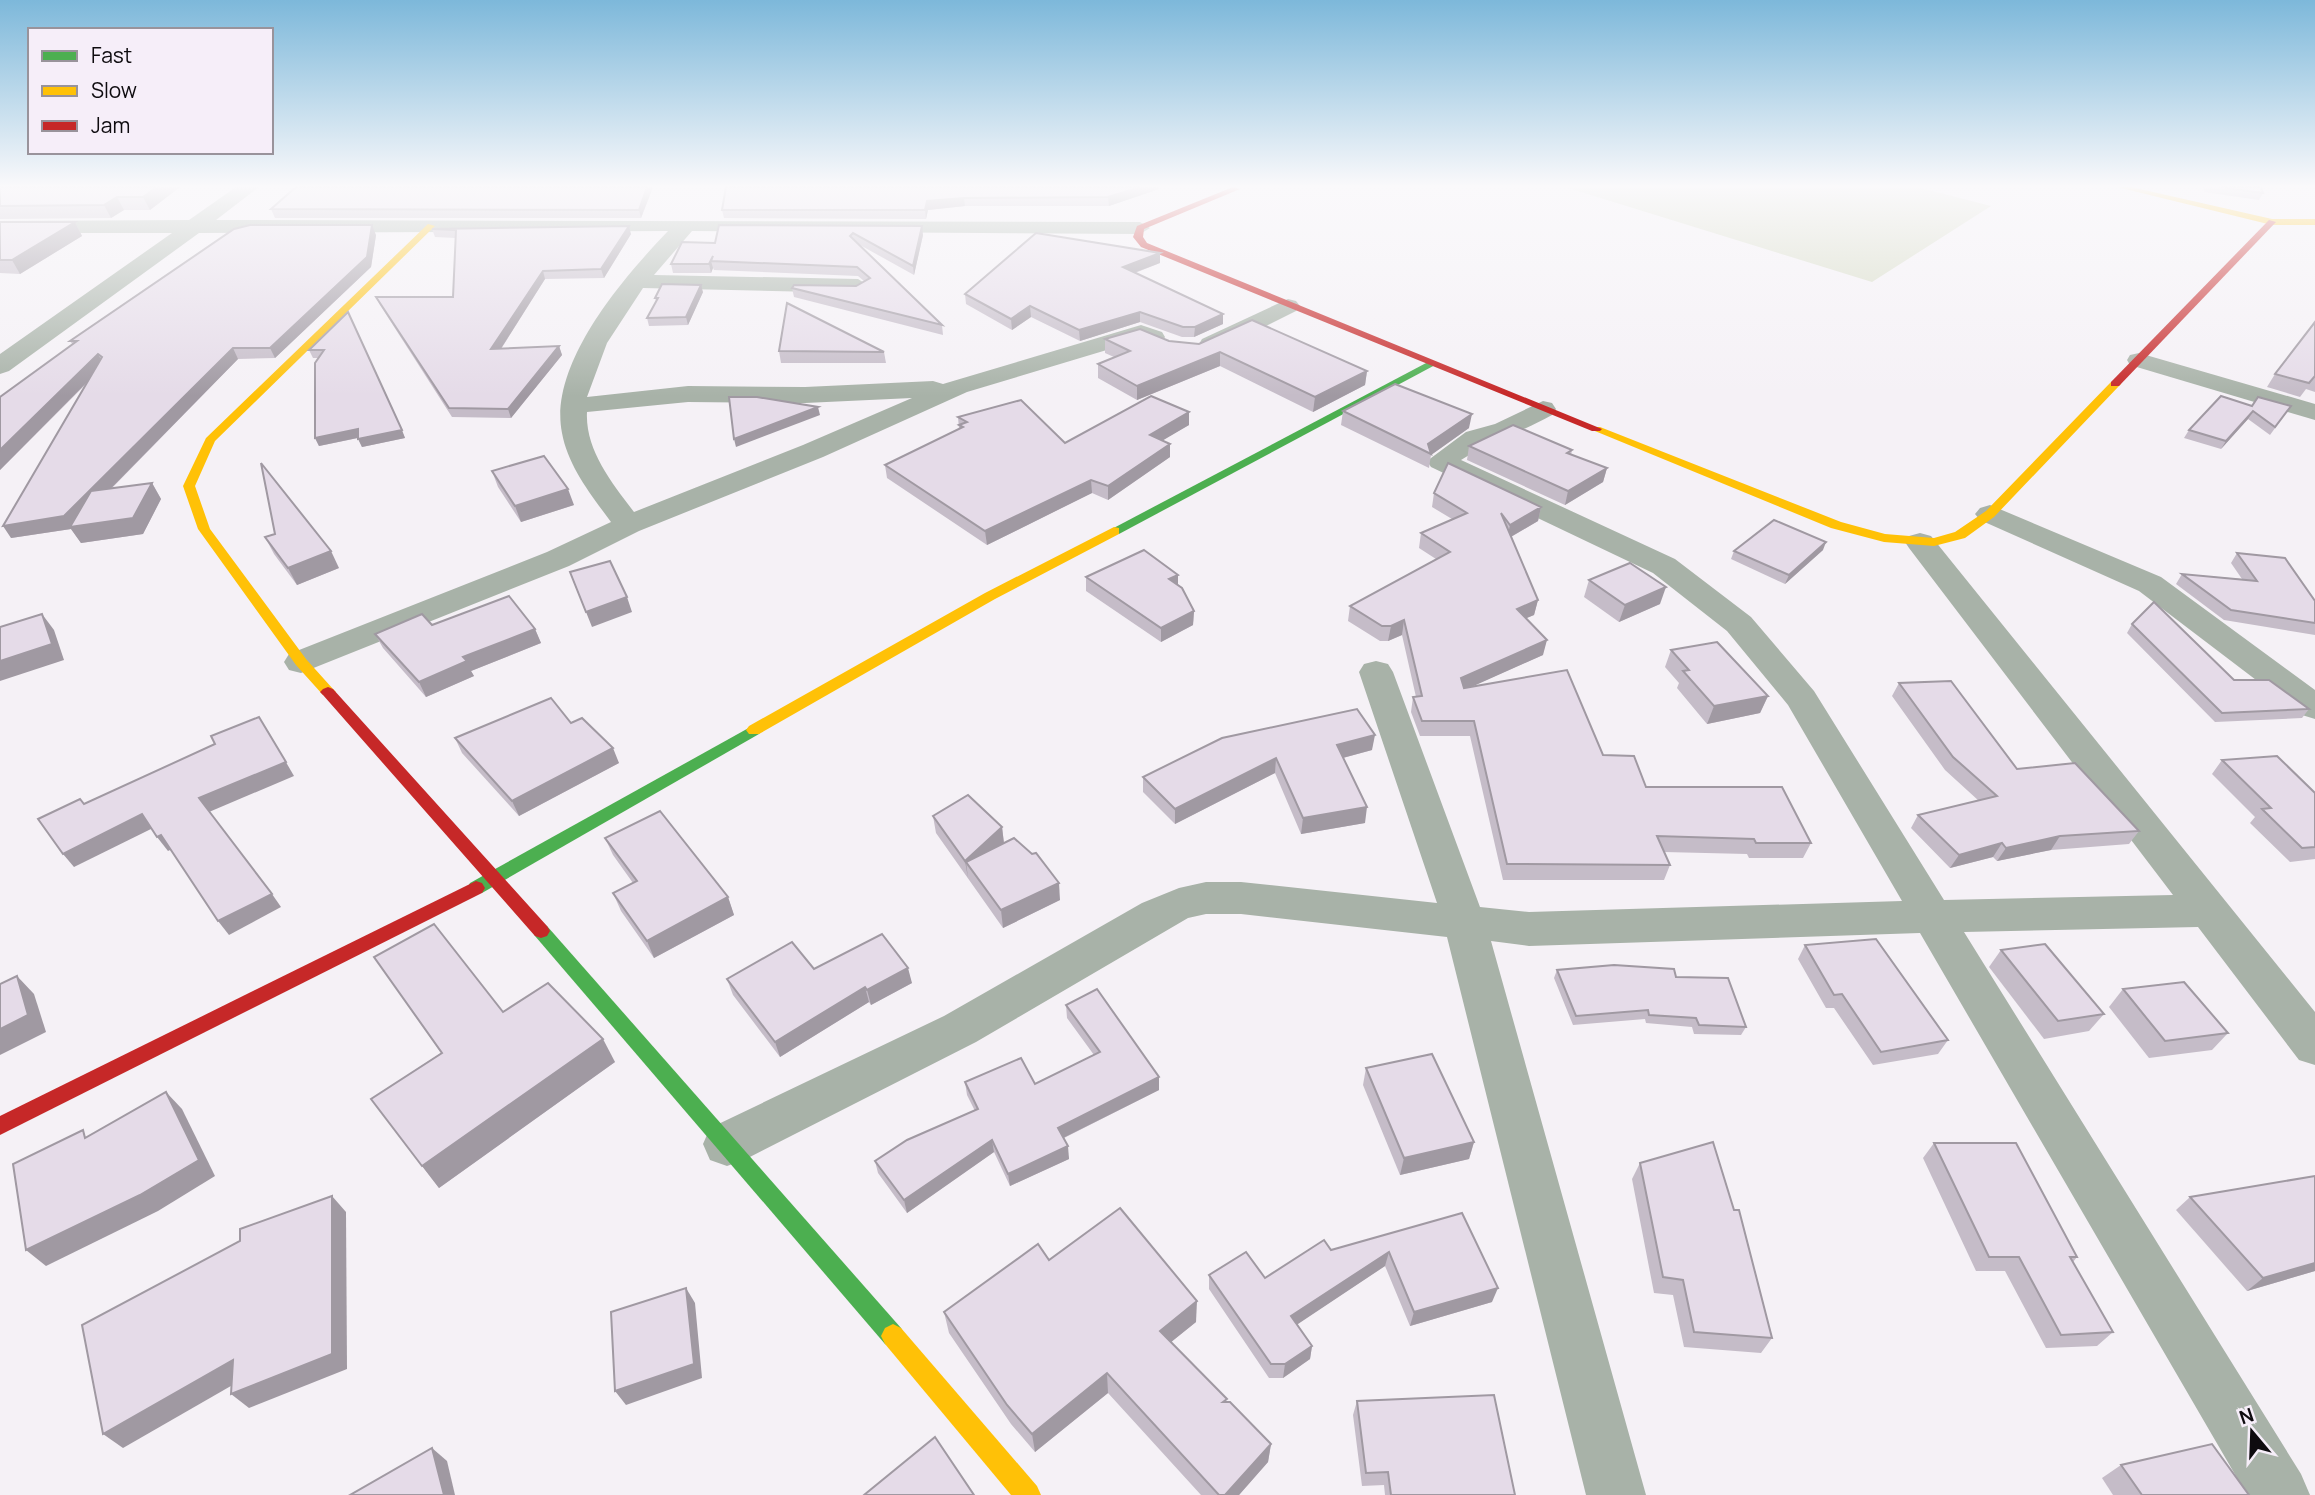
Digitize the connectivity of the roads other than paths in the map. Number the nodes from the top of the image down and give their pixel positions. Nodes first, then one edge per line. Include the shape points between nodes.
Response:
1 (152, 257) edge
2 (399, 257) edge
3 (657, 257) edge
4 (1172, 257) edge
5 (2238, 257) edge
6 (635, 281) junction
7 (858, 286) edge
8 (1288, 306) junction
9 (2139, 360) junction
10 (1432, 364) junction
11 (0, 366) edge
12 (958, 387) junction
13 (573, 406) junction
14 (1543, 409) junction
15 (2315, 412) edge
16 (1990, 514) junction
17 (628, 525) junction
18 (1920, 542) junction
19 (301, 662) junction
20 (1376, 672) dead end
21 (2315, 707) edge
22 (495, 878) junction
23 (2211, 911) junction
24 (1933, 917) junction
25 (1464, 921) junction
26 (2315, 1046) edge
27 (0, 1126) edge
28 (727, 1144) junction
29 (1028, 1495) edge
30 (1616, 1495) edge
31 (2280, 1495) edge

1 - 11 street
2 - 19 street via 210,440 189,486 204,529
3 - 6 street
4 - 8 street
5 - 9 street
6 - 7 street
6 - 13 street via 591,350
8 - 10 street
8 - 12 street via 1210,344 1184,348 1141,332
9 - 15 street
9 - 16 street
10 - 14 street
10 - 22 street via 990,596
12 - 13 street via 805,395 688,394
12 - 17 street
13 - 17 street via 579,446
14 - 18 street via 1841,528
14 - 24 street via 1505,430 1476,438 1441,461 1664,566 1740,624 1802,699
16 - 18 street via 1950,539
16 - 21 street via 2150,584
17 - 19 street via 558,559
18 - 23 street
19 - 22 street
20 - 25 street
22 - 27 street
22 - 28 street
23 - 24 street
23 - 26 street
24 - 25 street via 1530,929
24 - 31 street
25 - 28 street via 1273,899 1206,898 1179,904 918,1052
25 - 30 street
28 - 29 street

